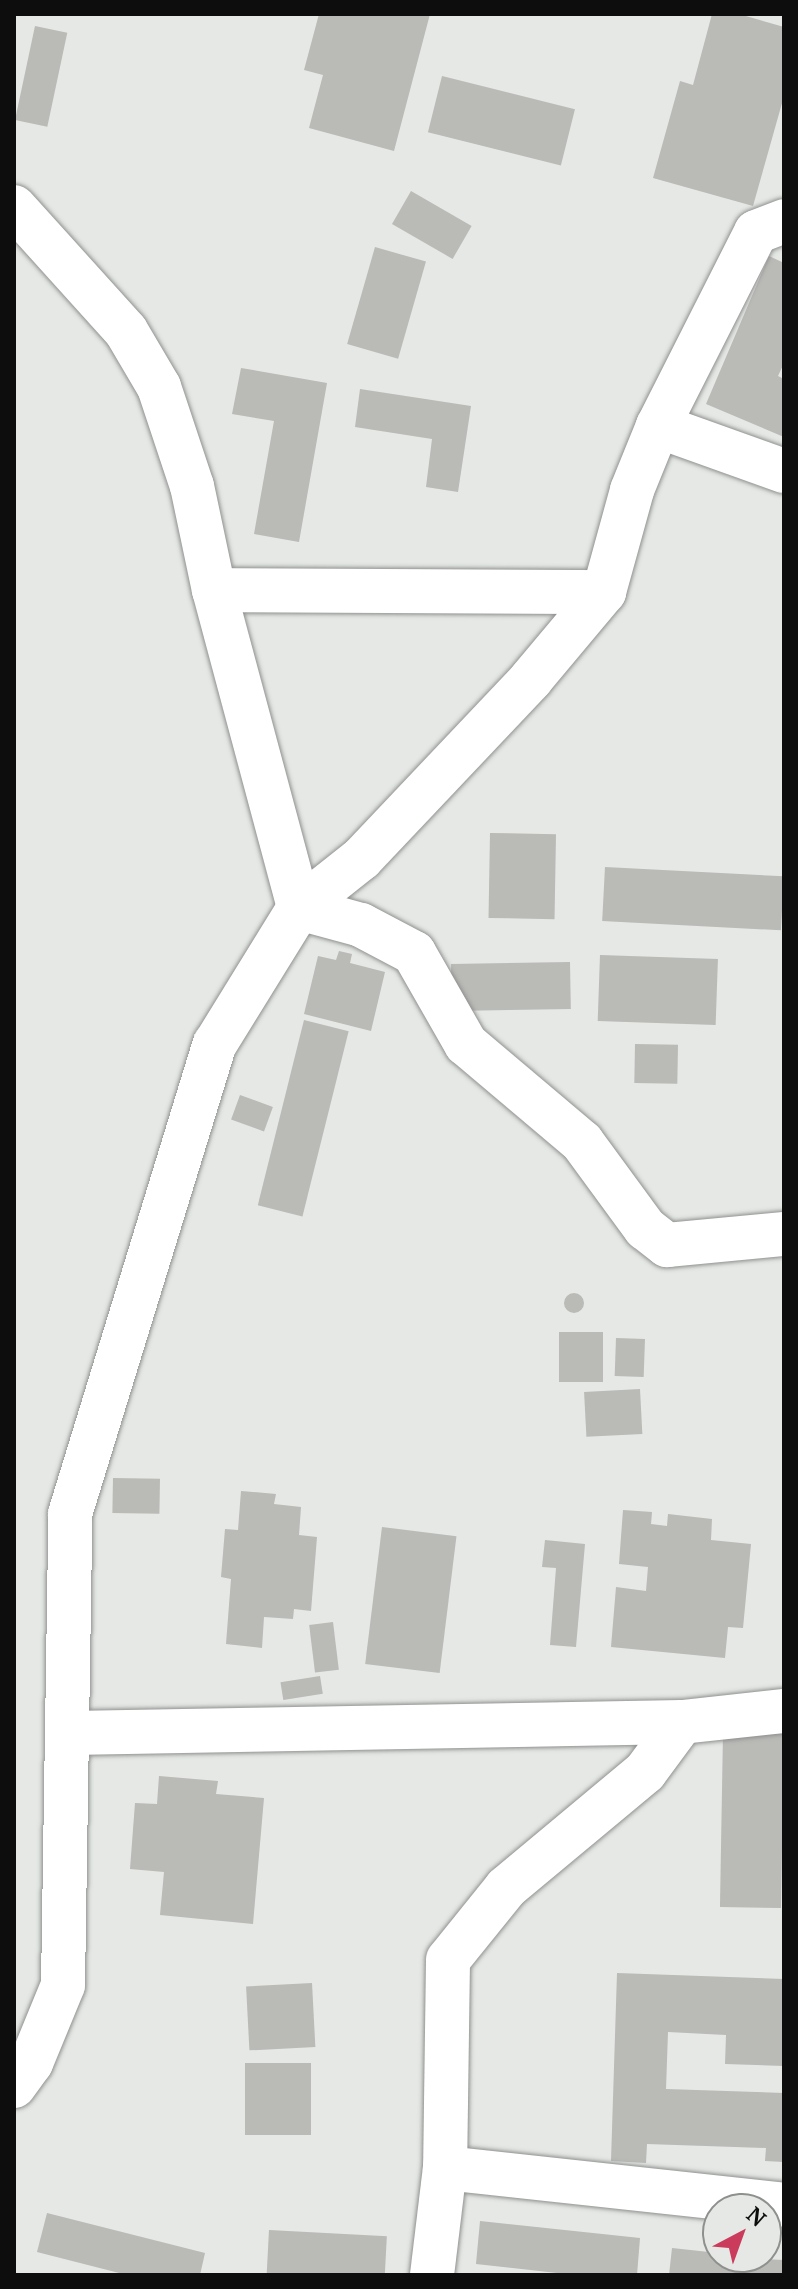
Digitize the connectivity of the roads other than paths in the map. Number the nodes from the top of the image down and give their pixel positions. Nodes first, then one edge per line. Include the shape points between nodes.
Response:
1 (14, 207) edge
2 (784, 221) edge
3 (658, 426) junction
4 (784, 471) edge
5 (214, 590) junction
6 (604, 592) junction
7 (299, 908) junction
8 (784, 1234) edge
9 (784, 1711) edge
10 (682, 1722) junction
11 (71, 1733) junction
12 (14, 2086) edge
13 (445, 2168) junction
14 (784, 2205) edge
15 (432, 2275) edge

1 - 5 street via 126,331 159,387 192,486
2 - 3 street via 756,232
3 - 4 street
3 - 6 street via 632,490
5 - 6 street
5 - 7 street
6 - 7 street via 531,679 362,858
7 - 8 street via 361,925 414,953 466,1044 582,1142 645,1228 667,1245
7 - 11 street via 215,1044 70,1514
9 - 10 street
10 - 11 street
10 - 13 street via 645,1772 506,1888 448,1960
11 - 12 street via 63,1985 31,2063
13 - 14 street
13 - 15 street

